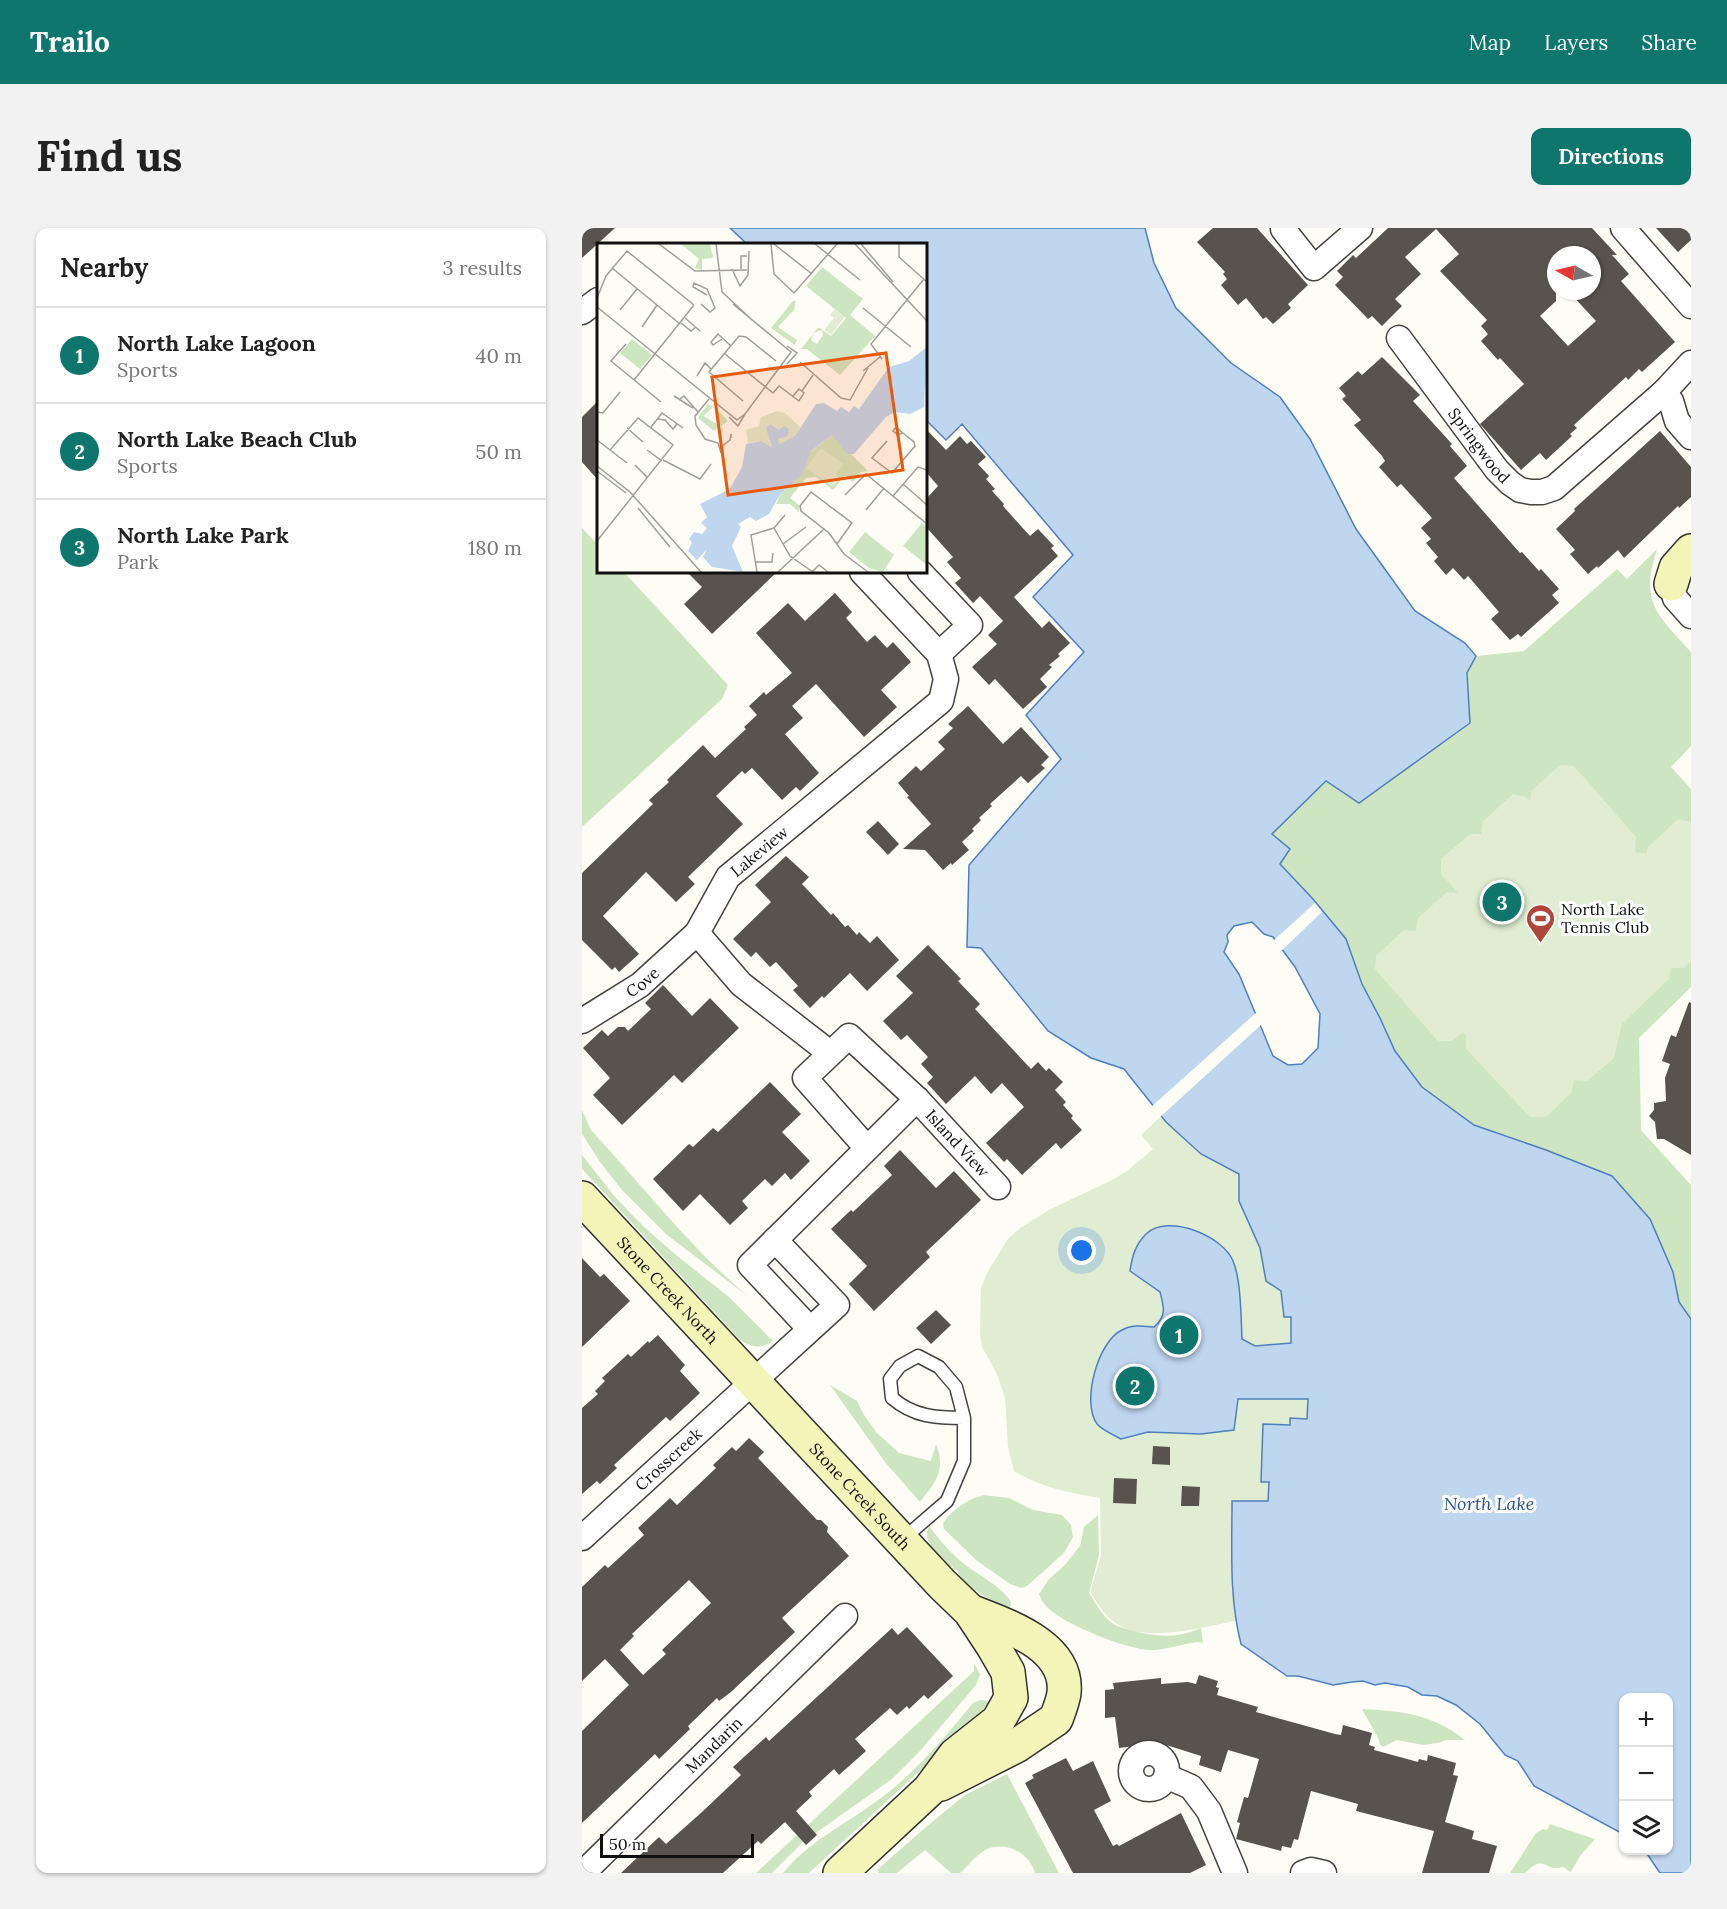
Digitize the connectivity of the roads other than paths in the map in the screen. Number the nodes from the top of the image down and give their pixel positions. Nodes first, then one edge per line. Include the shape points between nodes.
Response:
1 (1285, 228) edge
2 (1360, 228) edge
3 (1623, 228) edge
4 (597, 301) edge
5 (1691, 306) edge
6 (582, 312) edge
7 (1400, 338) dead end
8 (1691, 363) edge
9 (1675, 400) edge
10 (1691, 437) edge
11 (1691, 551) edge
12 (863, 573) edge
13 (921, 573) edge
14 (1671, 584) joint
15 (1691, 616) edge
16 (939, 654) junction
17 (697, 933) junction
18 (582, 1021) edge
19 (830, 1053) junction
20 (917, 1099) junction
21 (867, 1147) junction
22 (998, 1187) dead end
23 (582, 1198) edge
24 (775, 1240) junction
25 (810, 1329) junction
26 (753, 1381) junction
27 (964, 1418) junction
28 (582, 1538) edge
29 (902, 1540) junction
30 (970, 1611) junction
31 (845, 1616) dead end
32 (1166, 1776) dead end
33 (929, 1790) junction
34 (583, 1873) edge
35 (840, 1873) edge
36 (1235, 1873) edge
37 (1303, 1873) edge
38 (1324, 1873) edge

1 - 2 street via 1314,268
3 - 5 street
4 - 6 street
7 - 9 street, Springwood via 1497,470 1520,490 1542,492 1554,488
8 - 9 street, Springwood
9 - 10 street via 1677,422
11 - 14 street via 1676,568
12 - 16 street
13 - 16 street via 970,625
14 - 15 street via 1675,598
16 - 17 street, Lakeview via 946,679 941,701 728,877
17 - 18 street, Cove via 640,986
17 - 19 street via 741,984
19 - 20 street via 849,1036
19 - 21 street via 805,1078
20 - 21 street
20 - 22 street, Island View
21 - 24 street
23 - 26 street, Stone Creek North
24 - 25 street via 750,1264
24 - 25 street via 837,1305
25 - 26 street
26 - 28 street, Crosscreek
26 - 29 street, Stone Creek South
27 - 27 lane via 956,1387 939,1367 918,1356 900,1366 890,1379 892,1398 902,1406 928,1417
27 - 29 lane via 964,1461 946,1501
29 - 30 street, Stone Creek South
30 - 33 street, Stone Creek South via 1008,1672 1011,1698 998,1721 955,1755
30 - 33 street, Stone Creek South via 1018,1630 1047,1650 1061,1668 1064,1692 1056,1719 1016,1746
31 - 34 street, Mandarin
32 - 36 street via 1191,1786 1209,1811
33 - 35 street, Stone Creek South
37 - 38 street

